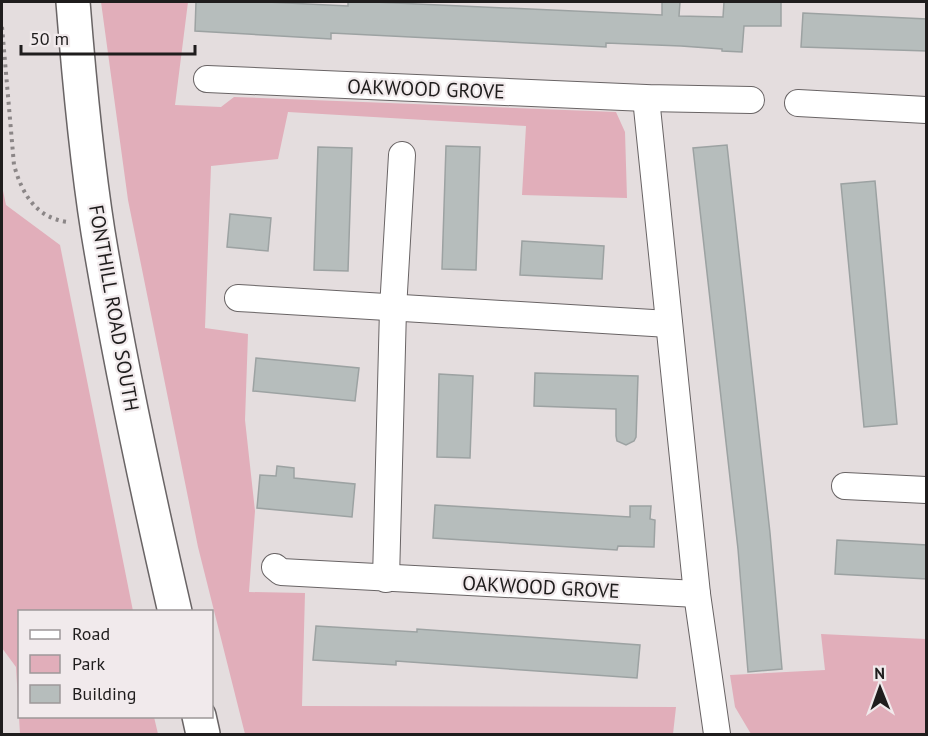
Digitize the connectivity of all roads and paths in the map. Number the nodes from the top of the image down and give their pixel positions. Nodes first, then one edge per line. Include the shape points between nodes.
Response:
1 (73, 2) edge
2 (2, 27) edge
3 (207, 79) dead end
4 (646, 98) junction
5 (751, 100) dead end
6 (798, 103) dead end
7 (926, 117) edge
8 (402, 155) dead end
9 (73, 223) dead end
10 (238, 298) dead end
11 (393, 309) junction
12 (669, 324) junction
13 (845, 486) dead end
14 (927, 490) edge
15 (275, 567) dead end
16 (386, 579) junction
17 (697, 594) junction
18 (175, 610) edge
19 (199, 718) edge
20 (203, 735) edge
21 (717, 735) edge

1 - 18 main road, FONTHILL ROAD SOUTH via 98,231 147,489
2 - 9 path via 14,165 20,187 41,213
3 - 4 street, OAKWOOD GROVE
4 - 5 street, OAKWOOD GROVE
4 - 12 street
6 - 7 street
8 - 11 street
10 - 11 street
11 - 12 street
11 - 16 street
12 - 17 street
13 - 14 street
15 - 16 street, OAKWOOD GROVE via 281,572
16 - 17 street, OAKWOOD GROVE
17 - 21 street
19 - 20 main road

